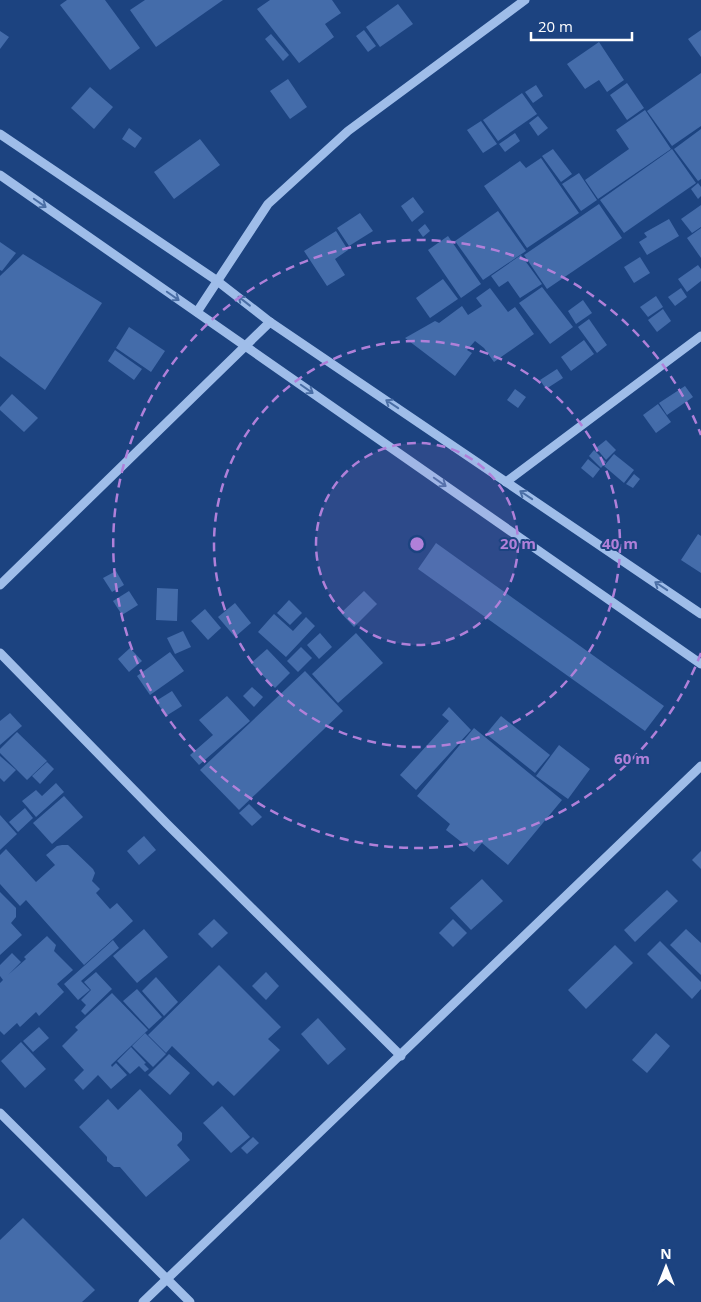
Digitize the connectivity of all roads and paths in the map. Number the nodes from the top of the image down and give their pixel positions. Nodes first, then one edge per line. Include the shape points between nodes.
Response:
1 (525, 0) edge
2 (0, 134) edge
3 (0, 175) edge
4 (216, 280) junction
5 (197, 312) junction
6 (270, 322) junction
7 (701, 336) edge
8 (246, 346) junction
9 (506, 482) junction
10 (0, 585) edge
11 (701, 614) edge
12 (0, 653) edge
13 (701, 664) edge
14 (701, 766) edge
15 (401, 1056) junction
16 (0, 1112) edge
17 (167, 1278) junction
18 (143, 1302) edge
19 (190, 1302) edge

1 - 4 street via 348,131 268,204
2 - 4 street
3 -> 5 street
4 - 5 street
6 -> 4 street
5 - 8 street
6 - 8 street
9 -> 6 street
7 - 9 street
8 - 10 street
8 -> 13 street
11 -> 9 street
12 - 15 street
14 - 15 street
15 - 17 street
16 - 17 street
17 - 18 street
17 - 19 street

